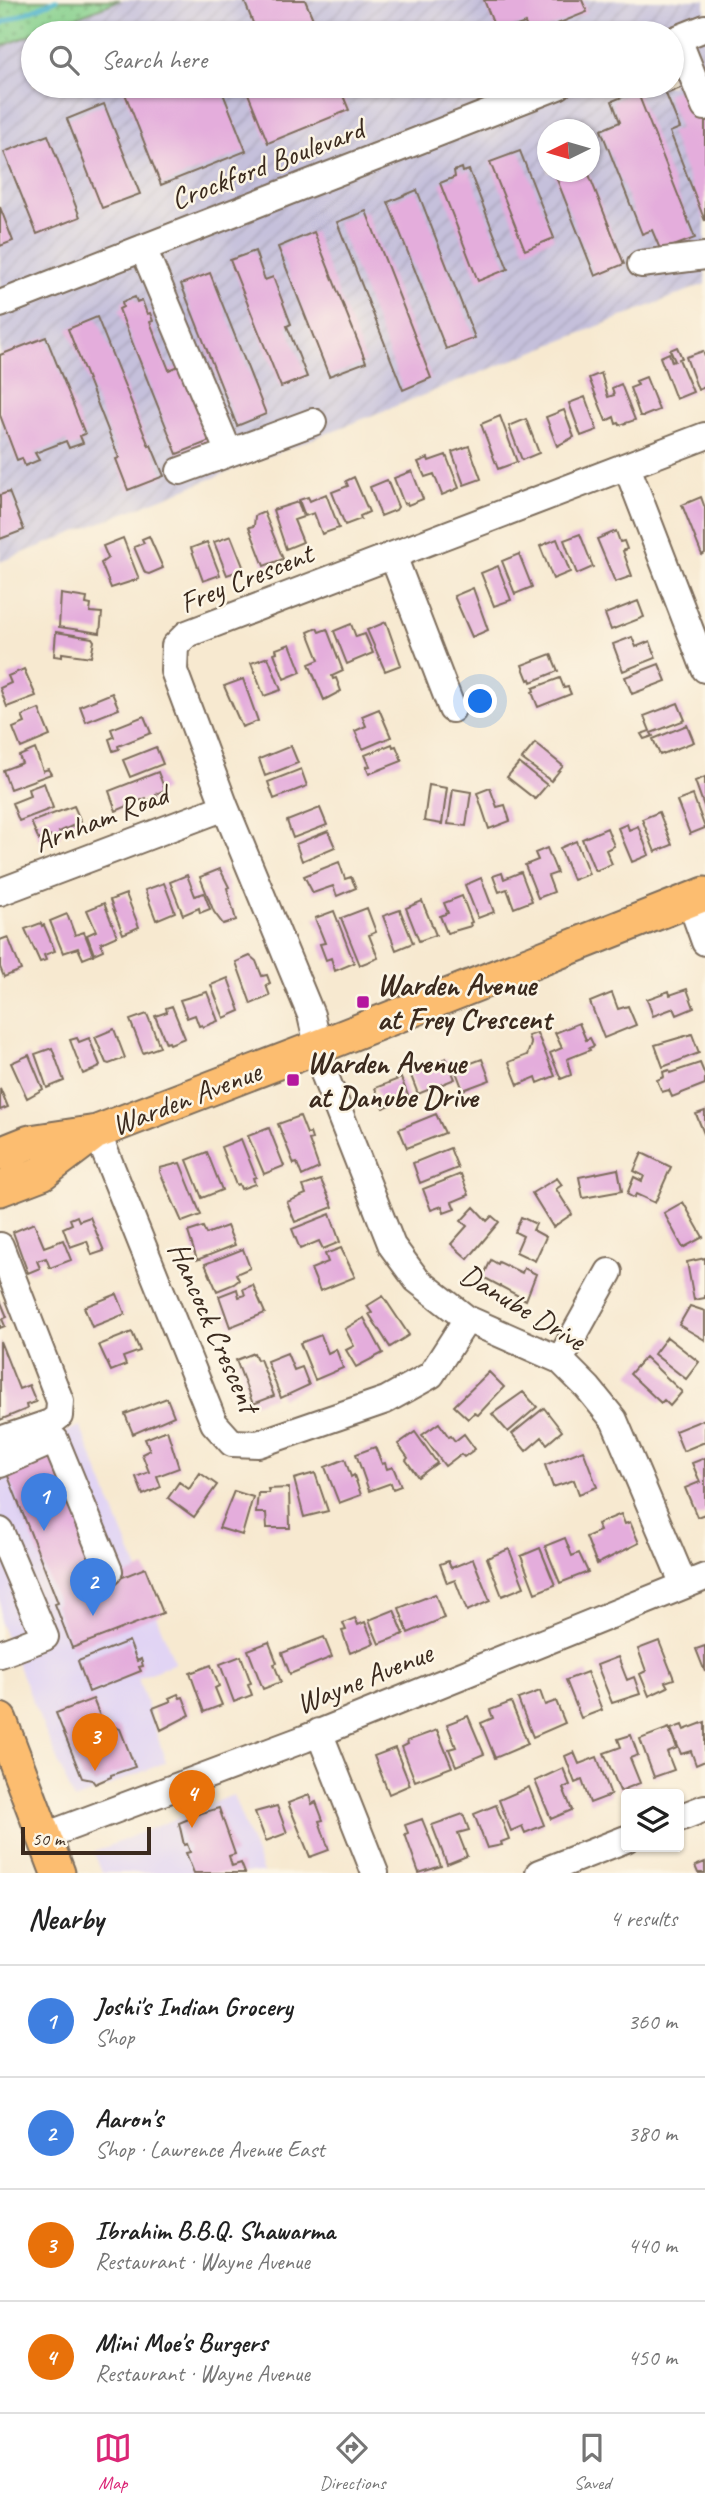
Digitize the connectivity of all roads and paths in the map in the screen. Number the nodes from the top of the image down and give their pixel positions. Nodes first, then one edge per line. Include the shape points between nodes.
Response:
1 (705, 28) edge
2 (684, 36) edge
3 (684, 60) edge
4 (527, 98) edge
5 (705, 107) edge
6 (143, 248) junction
7 (705, 256) edge
8 (641, 264) dead end
9 (0, 304) edge
10 (313, 422) dead end
11 (705, 436) edge
12 (229, 453) junction
13 (627, 467) junction
14 (180, 471) dead end
15 (393, 556) junction
16 (705, 669) edge
17 (452, 709) dead end
18 (225, 807) junction
19 (0, 892) edge
20 (698, 897) edge
21 (705, 943) edge
22 (318, 1047) junction
23 (97, 1132) junction
24 (0, 1154) edge
25 (0, 1189) edge
26 (0, 1246) edge
27 (609, 1272) dead end
28 (467, 1319) junction
29 (560, 1360) junction
30 (0, 1440) edge
31 (0, 1464) edge
32 (0, 1531) edge
33 (109, 1571) dead end
34 (694, 1581) edge
35 (0, 1654) edge
36 (0, 1720) edge
37 (319, 1732) junction
38 (705, 1808) edge
39 (684, 1816) edge
40 (45, 1836) junction
41 (621, 1841) edge
42 (58, 1873) edge
43 (375, 1873) edge
44 (539, 1873) edge

1 - 2 street
3 - 5 street
4 - 6 street, Crockford Boulevard
6 - 9 street, Crockford Boulevard
6 - 12 street
7 - 8 street
10 - 12 street
11 - 13 street, Frey Crescent
12 - 14 street
13 - 15 street, Frey Crescent
13 - 16 street
15 - 17 street
15 - 18 street, Frey Crescent via 187,634 175,646 174,671
18 - 19 street, Arnham Road
18 - 22 street, Frey Crescent via 312,1015
20 - 21 street
20 - 22 main road, Warden Avenue
22 - 23 main road, Warden Avenue
22 - 28 street, Danube Drive via 325,1076 392,1246 417,1280
23 - 24 main road, Warden Avenue via 30,1142
23 - 25 main road, Warden Avenue via 42,1172
23 - 28 street, Hancock Crescent via 214,1423 232,1443 258,1444 387,1400 431,1375
26 - 30 street via 60,1401 59,1416 50,1423
27 - 29 street
28 - 29 street, Danube Drive
29 - 34 street, Danube Drive via 614,1420
31 - 33 street via 55,1440
32 - 35 street via 45,1637
34 - 37 street, Wayne Avenue
36 - 40 main road
37 - 40 street, Wayne Avenue
37 - 43 street
38 - 39 street
40 - 42 main road
41 - 44 street

